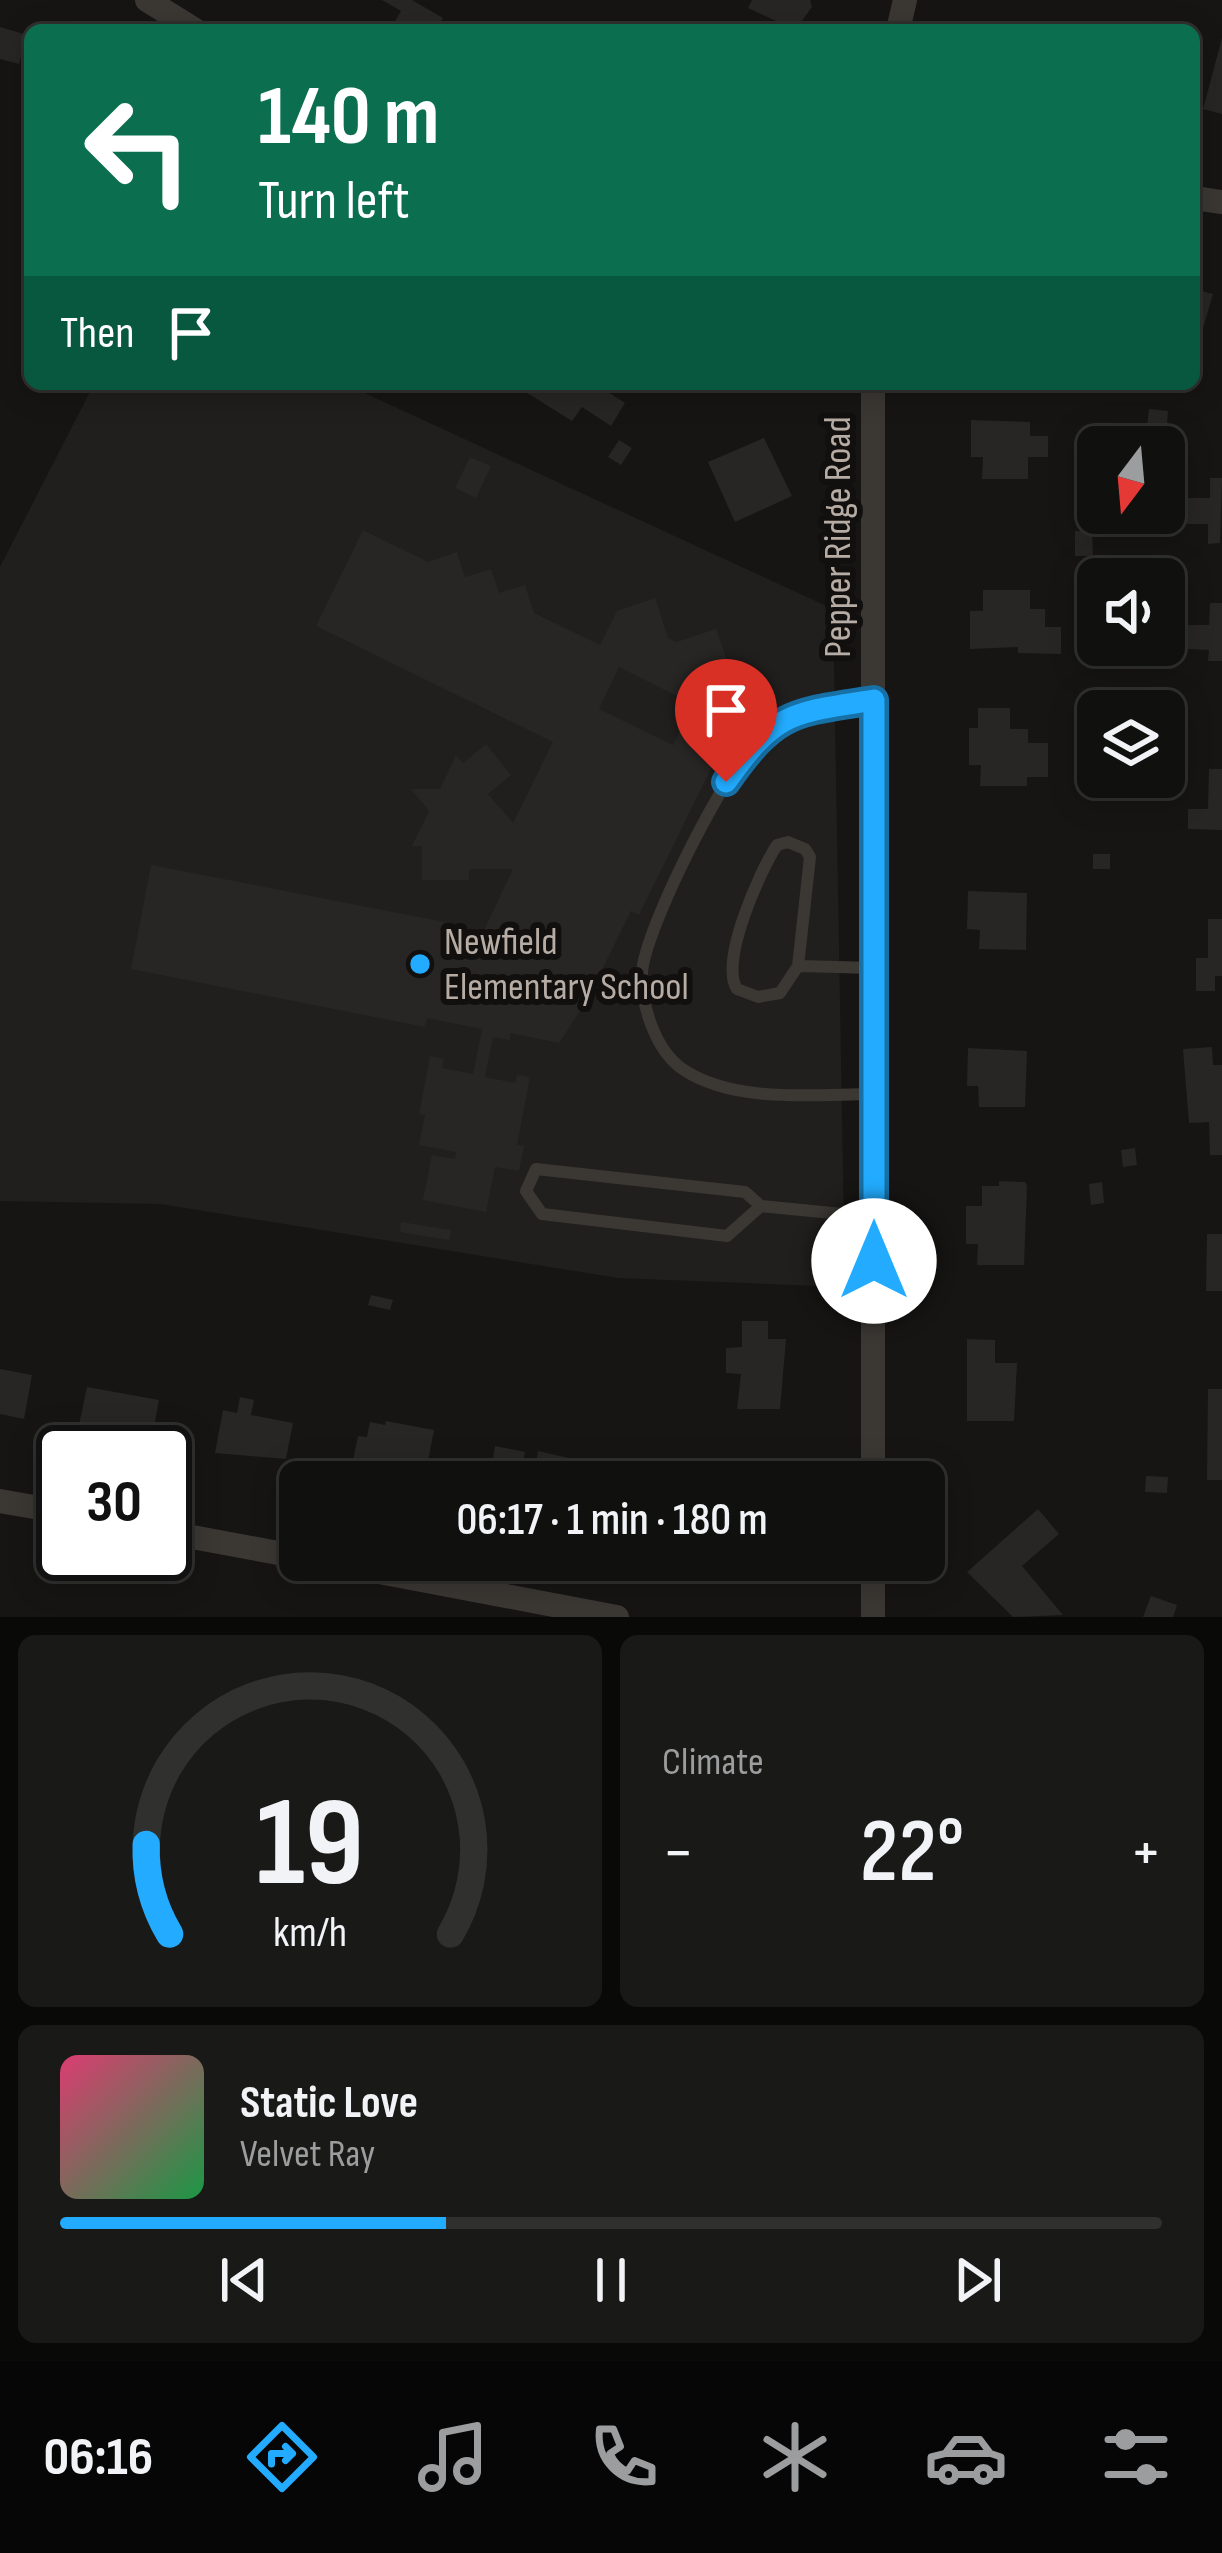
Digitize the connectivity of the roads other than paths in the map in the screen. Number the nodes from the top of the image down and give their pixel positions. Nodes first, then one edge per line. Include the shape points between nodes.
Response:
1 (147, 0) edge
2 (185, 24) edge
3 (873, 390) edge
4 (874, 700) junction
5 (798, 966) junction
6 (874, 968) junction
7 (874, 1094) junction
8 (761, 1206) junction
9 (874, 1217) junction
10 (873, 1461) edge
11 (0, 1501) edge
12 (36, 1507) edge
13 (192, 1537) edge
14 (279, 1553) edge
15 (427, 1581) edge
16 (873, 1581) edge
17 (617, 1617) edge
18 (873, 1617) edge

1 - 2 street
3 - 4 street, Pepper Ridge Road
4 - 6 street, Pepper Ridge Road
4 - 7 lane via 788,716 757,739 726,782 648,940 642,973 665,1054 686,1072 725,1088
5 - 5 lane via 811,869 806,849 788,842 765,863 732,981 769,997 789,985
5 - 6 lane
6 - 7 street, Pepper Ridge Road
7 - 9 street, Pepper Ridge Road
8 - 8 lane via 728,1236 542,1214 526,1191 536,1169 745,1192
8 - 9 lane
9 - 10 street, Pepper Ridge Road
11 - 12 street
13 - 14 street
15 - 17 street
16 - 18 street

